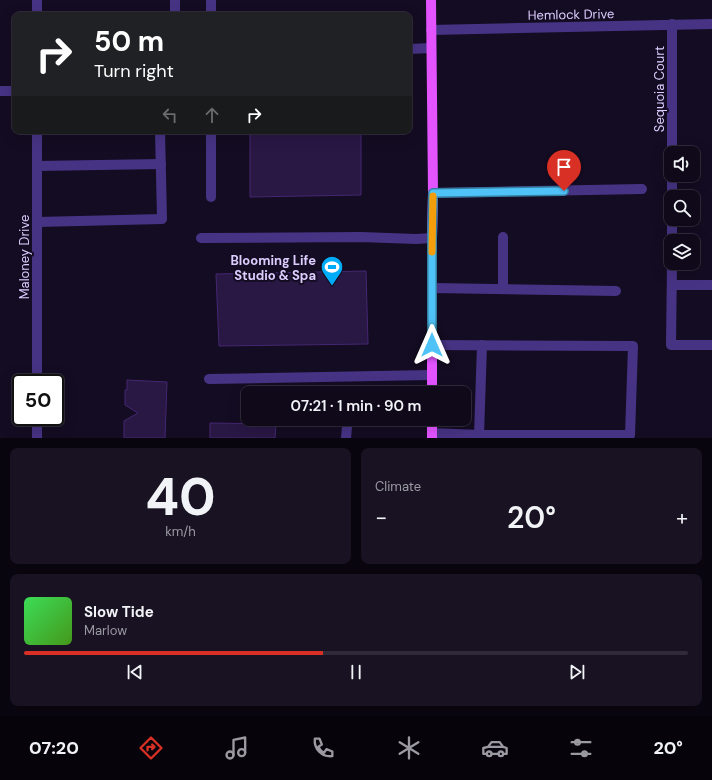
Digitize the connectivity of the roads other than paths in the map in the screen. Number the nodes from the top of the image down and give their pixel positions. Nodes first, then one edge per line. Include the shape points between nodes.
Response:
1 (37, 0) edge
2 (175, 0) edge
3 (211, 0) edge
4 (430, 0) edge
5 (37, 12) edge
6 (175, 12) edge
7 (211, 12) edge
8 (672, 24) junction
9 (712, 24) edge
10 (431, 30) junction
11 (432, 48) junction
12 (412, 49) edge
13 (0, 91) edge
14 (12, 91) edge
15 (37, 134) edge
16 (160, 134) edge
17 (211, 134) edge
18 (672, 146) edge
19 (160, 164) junction
20 (37, 166) junction
21 (642, 189) dead end
22 (433, 193) junction
23 (211, 197) dead end
24 (37, 222) junction
25 (503, 237) dead end
26 (201, 238) dead end
27 (432, 238) junction
28 (672, 270) edge
29 (672, 284) junction
30 (712, 284) edge
31 (432, 288) junction
32 (503, 289) junction
33 (616, 291) dead end
34 (432, 345) junction
35 (482, 345) junction
36 (712, 345) edge
37 (37, 374) edge
38 (432, 375) junction
39 (209, 379) dead end
40 (432, 386) edge
41 (37, 426) edge
42 (347, 427) dead end
43 (479, 434) junction
44 (432, 436) edge
45 (37, 438) edge
46 (346, 438) edge

1 - 5 street
2 - 6 street
3 - 7 street
4 - 10 main road
8 - 9 street, Hemlock Drive
8 - 10 street, Hemlock Drive
8 - 18 street, Sequoia Court
10 - 11 main road
11 - 12 street
11 - 22 main road
13 - 14 street
15 - 20 street, Maloney Drive
16 - 19 street
17 - 23 street
19 - 20 street
19 - 24 street via 162,219
20 - 24 street, Maloney Drive
21 - 22 street
22 - 27 main road
24 - 37 street, Maloney Drive
25 - 32 street
26 - 27 street
27 - 31 main road
28 - 29 street
29 - 30 street
29 - 36 street via 671,345
31 - 32 street
31 - 34 main road
32 - 33 street
34 - 35 street
34 - 38 main road
35 - 43 street
35 - 43 street via 633,346 630,436
38 - 39 street
38 - 40 main road
41 - 45 street
42 - 46 street
43 - 44 street

